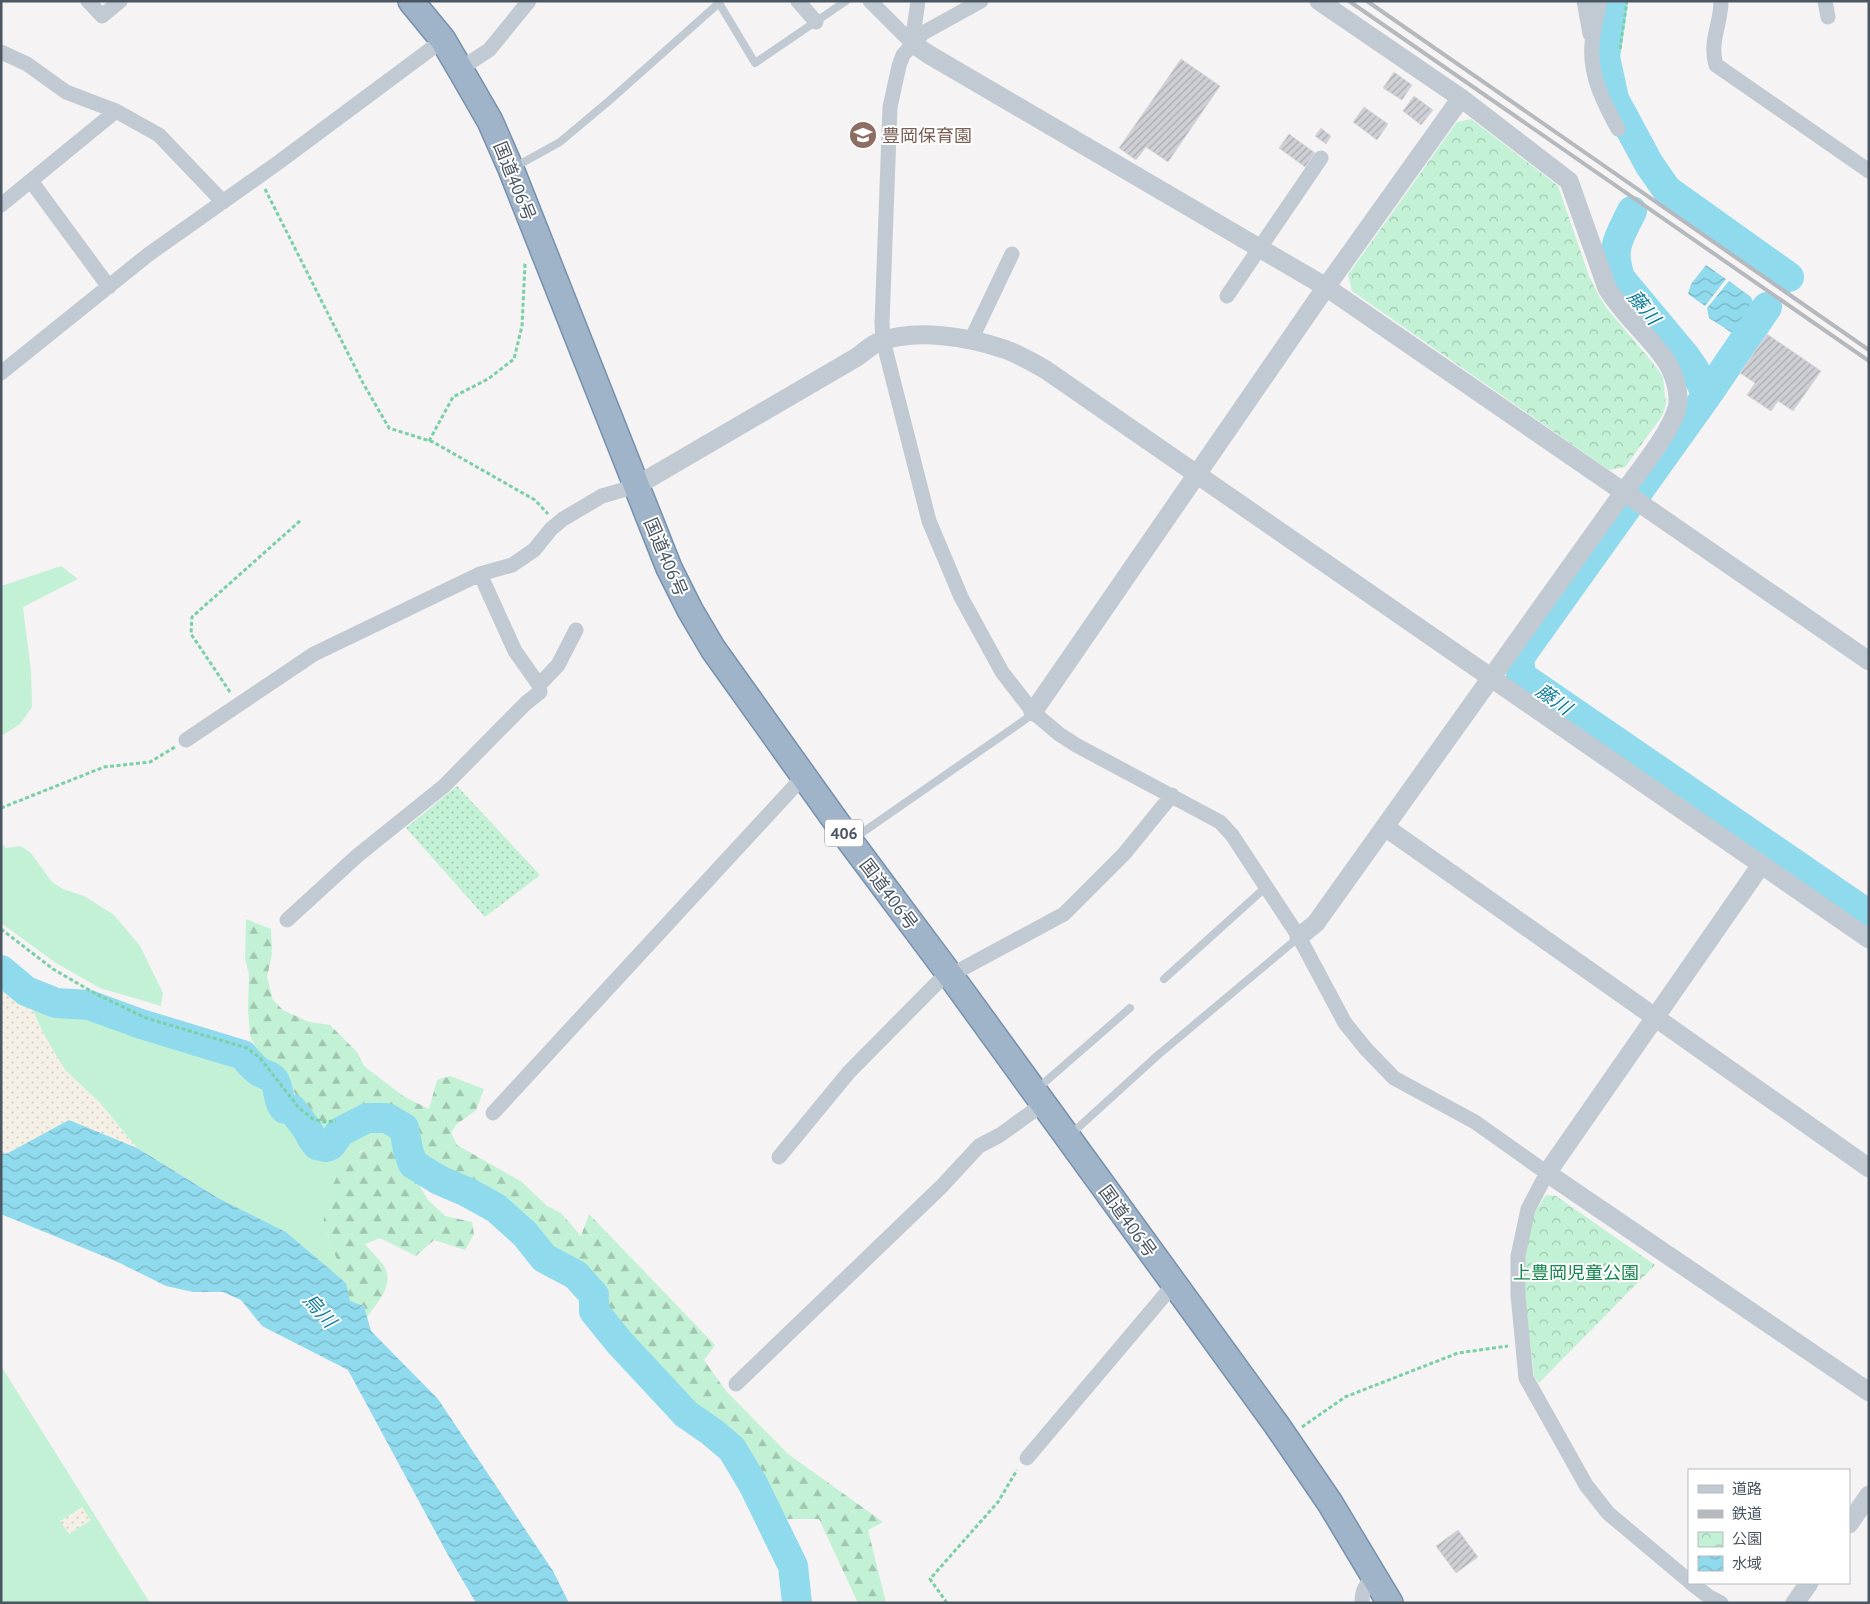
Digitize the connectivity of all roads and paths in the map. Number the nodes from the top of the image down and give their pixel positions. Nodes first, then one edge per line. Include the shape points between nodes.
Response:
1 (88, 1) edge
2 (120, 1) edge
3 (412, 1) edge
4 (528, 1) edge
5 (798, 1) edge
6 (846, 1) edge
7 (870, 1) edge
8 (918, 1) edge
9 (981, 1) edge
10 (1319, 1) edge
11 (1584, 1) edge
12 (1600, 1) edge
13 (1627, 1) edge
14 (1721, 1) edge
15 (1825, 1) edge
16 (1828, 17) dead end
17 (816, 22) junction
18 (443, 40) junction
19 (912, 43) junction
20 (1592, 45) junction
21 (1620, 49) dead end
22 (1, 52) edge
23 (460, 69) junction
24 (1461, 98) junction
25 (116, 111) junction
26 (1618, 129) dead end
27 (1320, 158) dead end
28 (512, 169) junction
29 (1869, 171) edge
30 (259, 177) junction
31 (31, 181) junction
32 (223, 202) junction
33 (1, 205) edge
34 (540, 243) junction
35 (1258, 247) junction
36 (1012, 254) dead end
37 (109, 287) junction
38 (1326, 288) junction
39 (1227, 296) dead end
40 (883, 340) junction
41 (970, 340) junction
42 (1, 373) edge
43 (429, 441) junction
44 (1198, 475) junction
45 (636, 486) junction
46 (1623, 492) junction
47 (302, 520) dead end
48 (558, 523) junction
49 (480, 574) junction
50 (576, 630) dead end
51 (1869, 661) edge
52 (1492, 677) junction
53 (539, 685) junction
54 (239, 705) junction
55 (1033, 712) junction
56 (186, 740) joint
57 (803, 776) junction
58 (1172, 796) junction
59 (1, 808) edge
60 (1385, 827) junction
61 (850, 841) junction
62 (1761, 865) junction
63 (1266, 887) junction
64 (286, 920) dead end
65 (1, 929) edge
66 (1299, 937) junction
67 (1869, 939) edge
68 (950, 975) junction
69 (1164, 979) dead end
70 (1130, 1008) dead end
71 (1654, 1018) junction
72 (1038, 1098) junction
73 (493, 1113) dead end
74 (336, 1122) dead end
75 (1067, 1138) junction
76 (779, 1157) dead end
77 (1869, 1168) edge
78 (1547, 1173) junction
79 (1174, 1284) junction
80 (1522, 1344) junction
81 (736, 1384) dead end
82 (1869, 1392) edge
83 (1286, 1438) junction
84 (1027, 1458) joint
85 (1869, 1495) edge
86 (1850, 1523) edge
87 (1374, 1577) junction
88 (1688, 1580) edge
89 (1693, 1584) edge
90 (1808, 1584) edge
91 (947, 1603) edge
92 (1362, 1603) edge
93 (1390, 1603) edge
94 (1721, 1603) edge
95 (1795, 1603) edge

1 - 2 street via 102,16
3 - 18 highway, 国道406号 / 406
4 - 23 street via 489,50
5 - 17 street
6 - 17 lane
7 - 19 street
8 - 19 street
9 - 19 street via 922,33
10 - 24 street
11 - 20 street
12 - 20 street
13 - 21 path
14 - 29 street via 1721,15 1713,45 1716,65
15 - 16 street
17 - 28 lane via 755,64 719,3 560,142
18 - 23 highway, 国道406号 / 406
18 - 30 street
19 - 35 street
19 - 40 street via 899,66 890,107
20 - 26 street via 1594,74
22 - 25 street via 27,64 66,92
23 - 28 highway, 国道406号 / 406 via 490,121
24 - 38 street
24 - 46 street via 1569,180 1607,288 1615,302 1662,354 1672,372 1677,406 1671,424
25 - 31 street
25 - 32 street via 159,135
27 - 35 street
28 - 34 highway, 国道406号 / 406
30 - 32 street
30 - 43 path via 389,428
31 - 33 street
31 - 37 street
32 - 37 street via 149,254
34 - 43 path via 525,264 522,326 514,359 488,379 453,397
34 - 45 highway, 国道406号 / 406
35 - 38 street
35 - 39 street
36 - 41 street
37 - 42 street
38 - 44 street
38 - 46 street
40 - 41 street via 926,336
40 - 45 street
40 - 55 street via 929,521 961,596 1002,672
41 - 44 street via 1006,350 1046,370
43 - 48 path via 535,500
44 - 52 street
44 - 55 street
45 - 48 street via 602,496
45 - 57 highway, 国道406号 / 406 via 690,610 713,649
46 - 51 street
46 - 52 street
47 - 54 path via 192,617 191,634
48 - 49 street via 534,550 512,565
49 - 53 street via 515,650
49 - 54 street via 314,654
50 - 53 street via 558,665
52 - 60 street
52 - 62 street
53 - 64 street via 540,692 444,786 357,856
54 - 56 street
55 - 58 street via 1076,745
55 - 61 lane
56 - 59 path via 150,762 104,767
57 - 61 highway, 国道406号 / 406
57 - 73 street
58 - 63 street via 1220,822
58 - 68 street via 1124,854 1064,914
60 - 66 street via 1316,923
60 - 71 street
61 - 68 highway, 国道406号 / 406
62 - 67 street
62 - 71 street
63 - 66 street
63 - 69 lane
65 - 74 path via 53,969 96,994 146,1018 247,1048 260,1058 300,1108 313,1119
66 - 75 lane via 1158,1055
66 - 78 street via 1345,1023 1394,1078 1475,1122
68 - 72 highway, 国道406号 / 406
68 - 76 street via 938,982 849,1072
70 - 72 lane
71 - 77 street
71 - 78 street
72 - 75 highway, 国道406号 / 406
72 - 81 street via 1000,1135 979,1146 942,1186
75 - 79 highway, 国道406号 / 406
78 - 80 street via 1528,1209 1518,1256
78 - 82 street
79 - 83 highway, 国道406号 / 406
79 - 84 street
80 - 83 path via 1458,1353 1346,1397
80 - 88 street via 1526,1378 1586,1485 1608,1512
83 - 87 highway, 国道406号 / 406
84 - 91 path via 998,1502 930,1579
85 - 86 street
87 - 92 street via 1362,1593
87 - 93 highway, 国道406号 / 406
89 - 94 street
90 - 95 street

